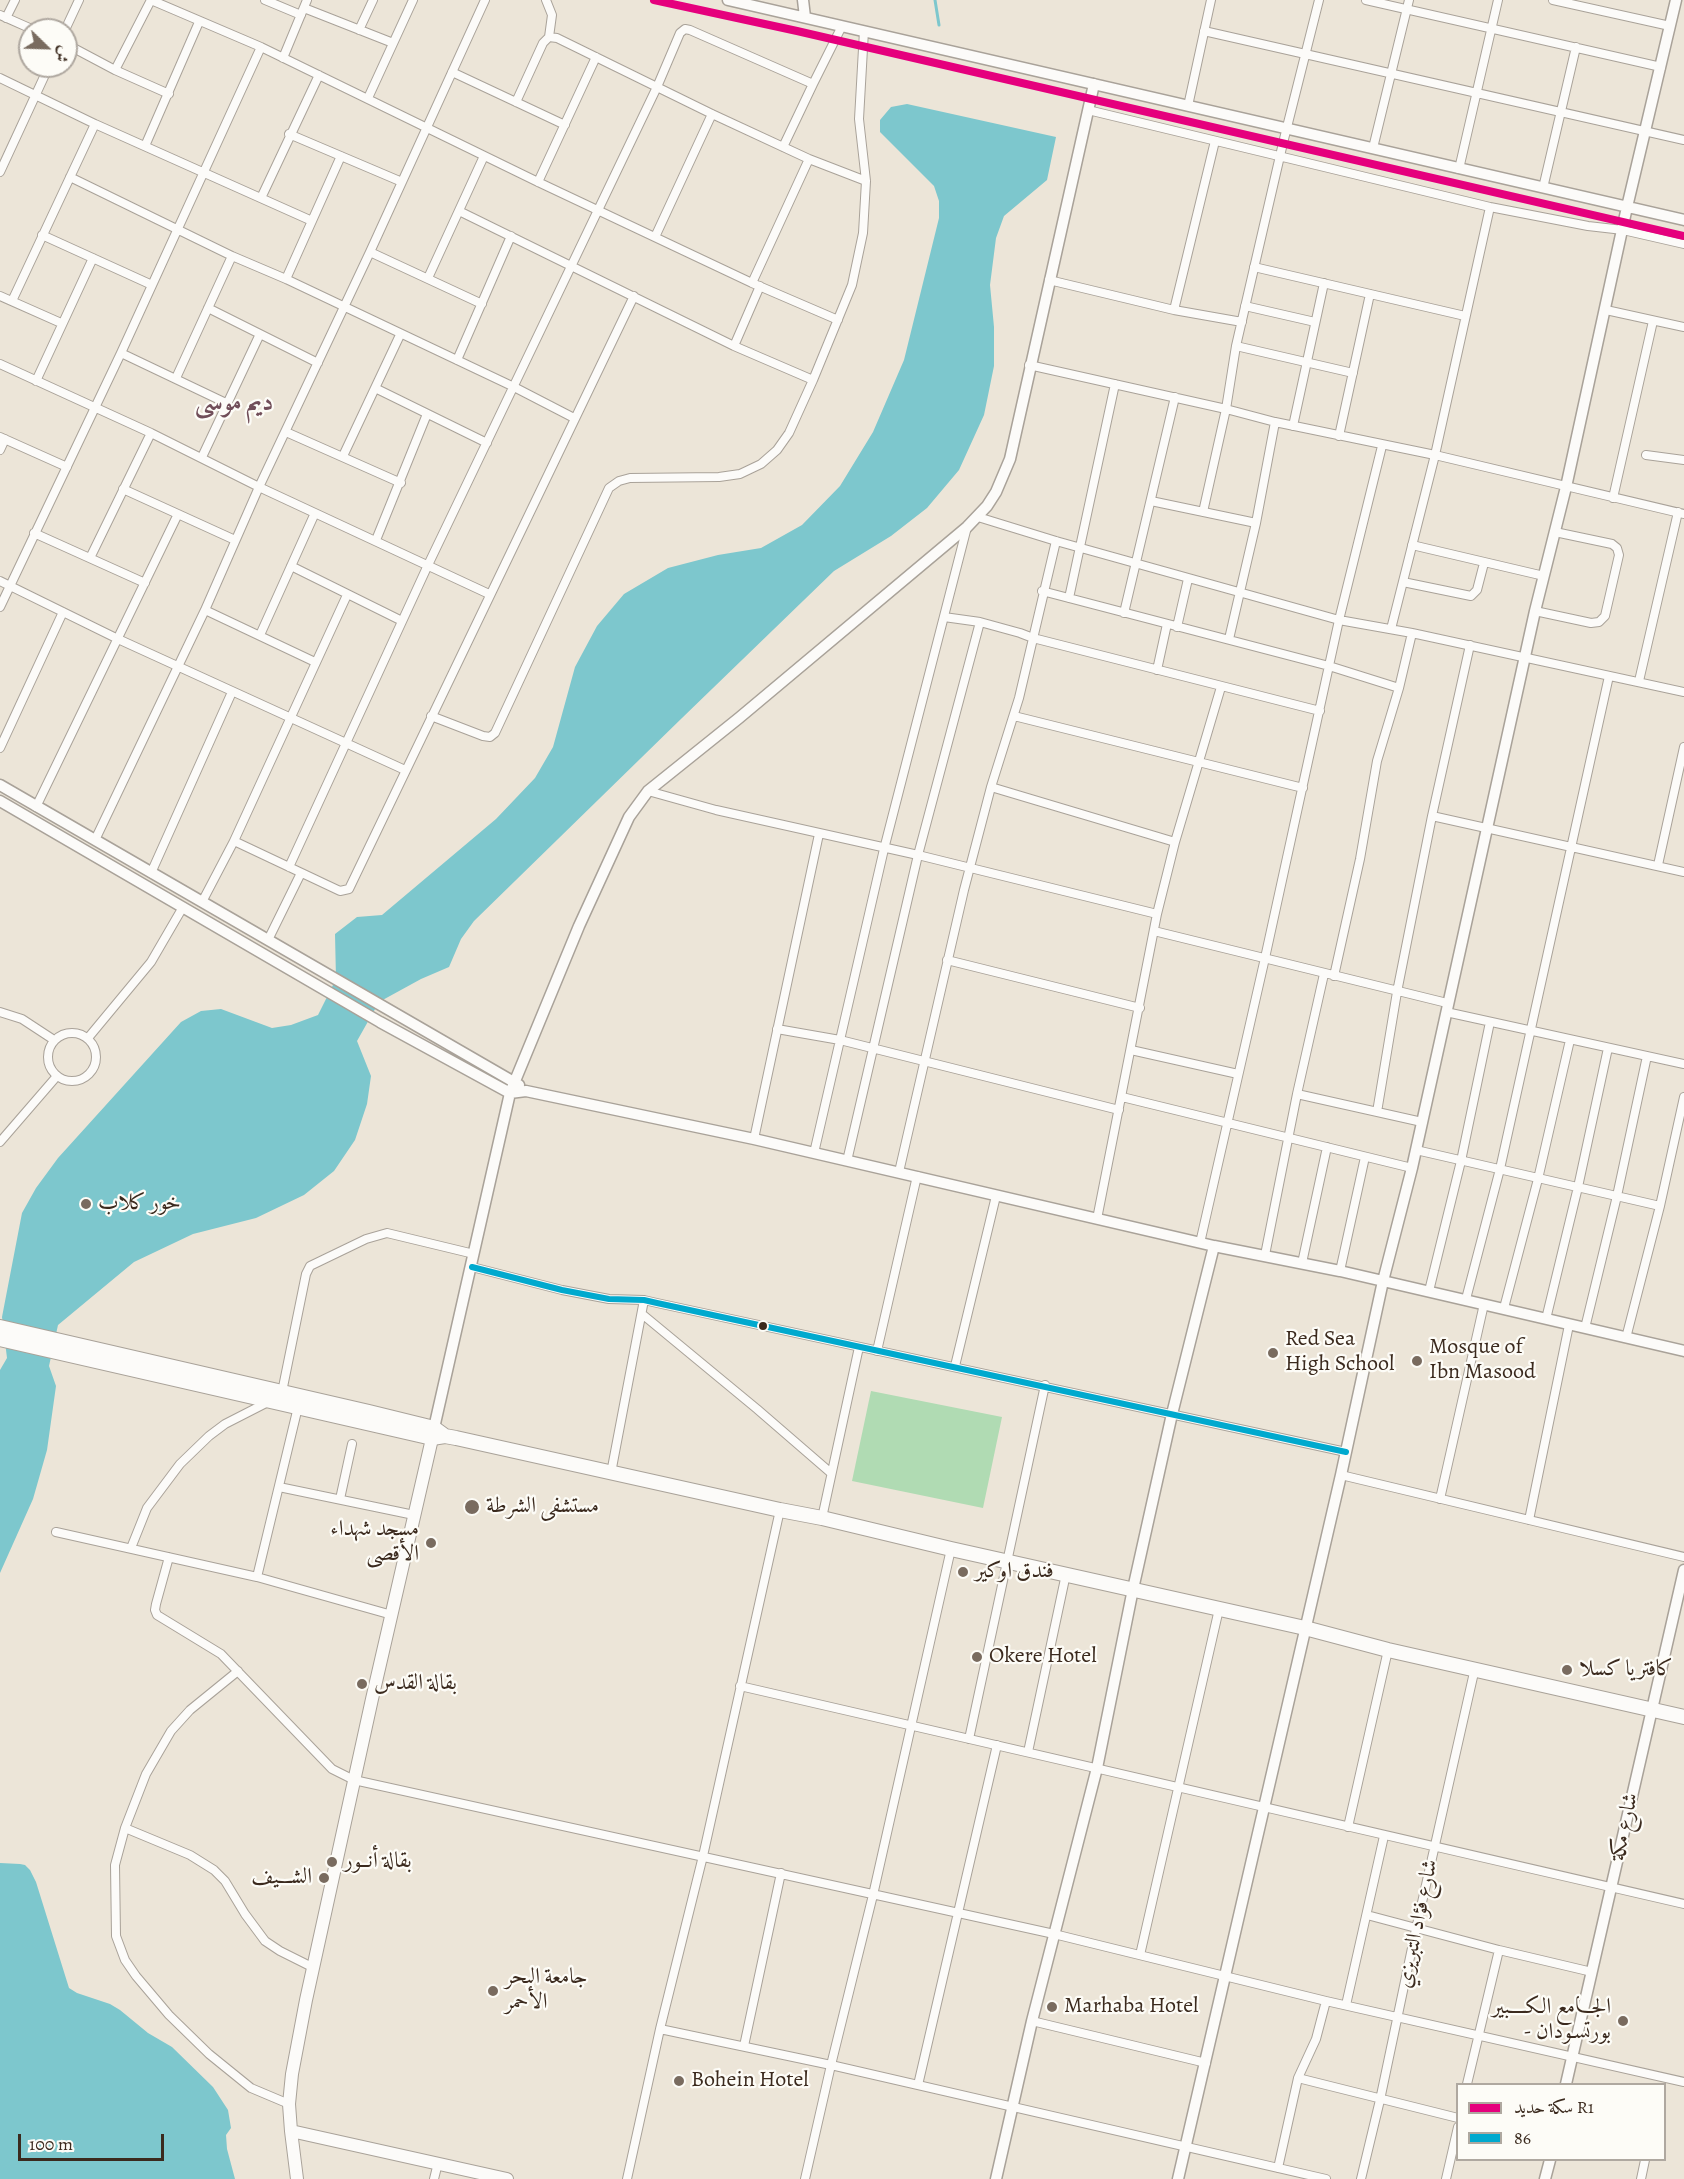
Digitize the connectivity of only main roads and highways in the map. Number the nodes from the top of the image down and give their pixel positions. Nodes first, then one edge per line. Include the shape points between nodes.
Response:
1 (0, 1327) edge
2 (0, 1339) edge
3 (64, 1348) junction
4 (187, 1376) junction
5 (437, 1434) junction
6 (1684, 1717) edge
7 (291, 2131) junction
8 (297, 2179) edge
9 (507, 2179) edge

1 - 3 highway
2 - 3 highway
3 - 4 highway
4 - 5 highway via 282,1392
4 - 5 highway via 269,1401
5 - 6 highway via 822,1518
5 - 7 main road via 414,1515 314,1968 292,2074
7 - 8 main road
7 - 9 main road

